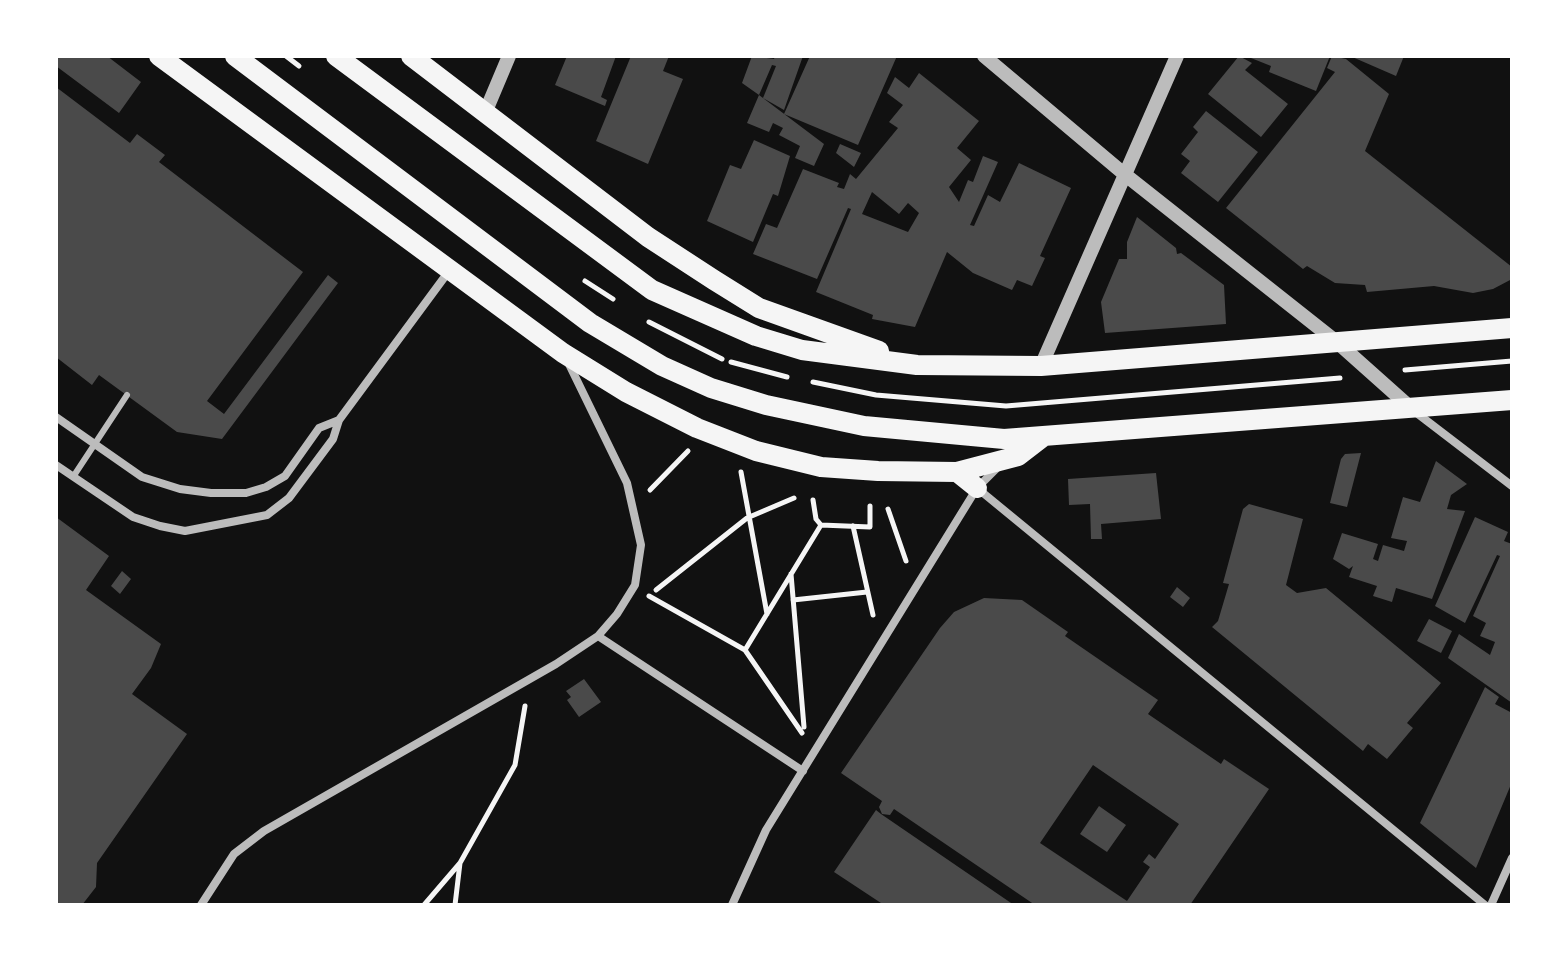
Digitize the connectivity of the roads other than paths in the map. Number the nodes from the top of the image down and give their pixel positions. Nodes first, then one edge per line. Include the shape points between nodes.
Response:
1 (159, 56) edge
2 (235, 56) edge
3 (336, 56) edge
4 (411, 56) edge
5 (509, 56) edge
6 (984, 56) edge
7 (1177, 56) edge
8 (485, 113) junction
9 (1123, 173) junction
10 (450, 270) junction
11 (1512, 328) edge
12 (1338, 343) junction
13 (563, 353) junction
14 (917, 365) junction
15 (1041, 366) junction
16 (127, 395) dead end
17 (1512, 400) edge
18 (1412, 409) junction
19 (56, 417) edge
20 (339, 420) junction
21 (1044, 436) junction
22 (94, 446) junction
23 (1002, 462) junction
24 (56, 465) edge
25 (957, 472) junction
26 (73, 477) junction
27 (1512, 486) edge
28 (977, 488) junction
29 (598, 636) junction
30 (803, 771) junction
31 (1512, 858) edge
32 (201, 905) edge
33 (732, 905) edge
34 (1488, 905) edge

1 - 10 main road
2 - 21 main road via 590,323 662,366 766,405 864,426 1004,439
3 - 14 main road via 652,290 756,336 802,350
4 - 8 main road
5 - 8 street
6 - 9 street
7 - 9 street
8 - 14 main road via 648,237 759,308
9 - 12 street
9 - 15 street
10 - 13 main road
10 - 20 street
11 - 12 main road
12 - 15 main road
12 - 18 street
13 - 25 main road via 662,412 756,451 821,467
13 - 29 street via 627,483 641,545 635,585
14 - 15 main road
16 - 22 lane
17 - 18 main road
18 - 21 main road
18 - 27 street
19 - 22 street
20 - 22 street via 319,428 285,476 246,493 180,489 142,477
20 - 26 street via 333,439 289,498 267,515 219,527 185,531 146,521
21 - 23 main road
22 - 26 lane
23 - 25 main road
23 - 28 street
24 - 26 street
25 - 28 main road
28 - 30 street
28 - 34 street
29 - 30 street
29 - 32 street via 264,831 234,854
30 - 33 street via 766,830
31 - 34 street

